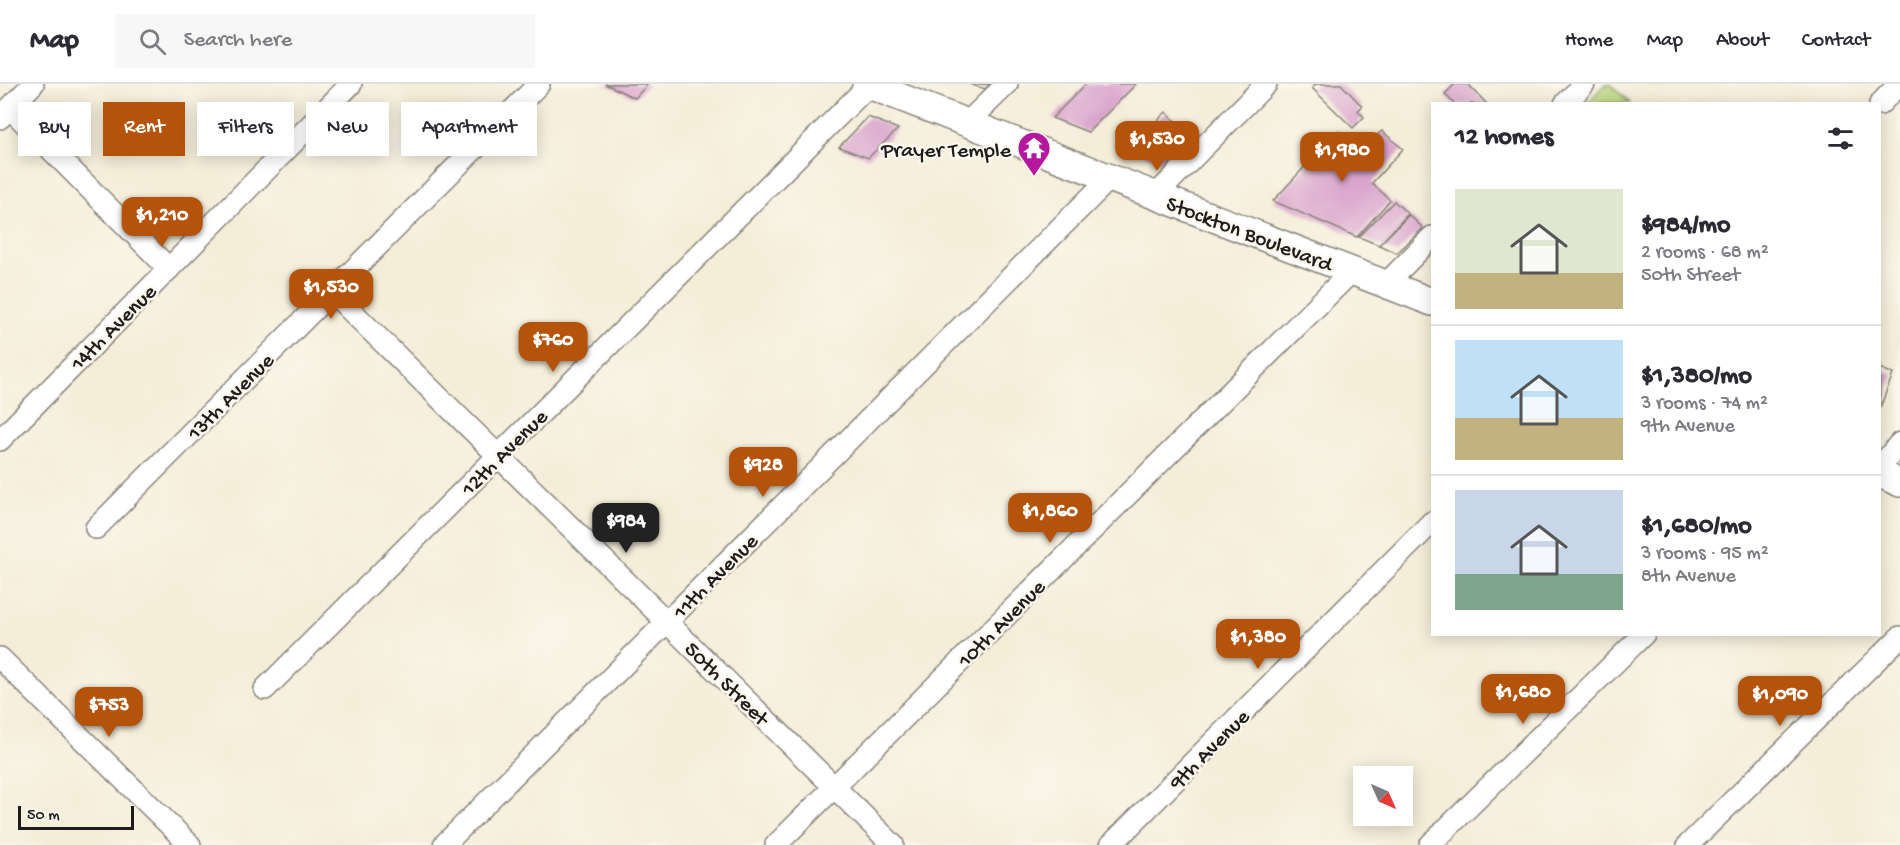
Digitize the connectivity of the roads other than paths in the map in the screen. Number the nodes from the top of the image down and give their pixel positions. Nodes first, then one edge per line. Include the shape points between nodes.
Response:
1 (33, 84) edge
2 (351, 84) edge
3 (539, 84) edge
4 (1007, 84) edge
5 (1266, 84) edge
6 (1584, 84) edge
7 (1899, 84) edge
8 (867, 85) edge
9 (1567, 102) edge
10 (1881, 103) edge
11 (5, 113) edge
12 (967, 123) junction
13 (1110, 178) junction
14 (1155, 196) junction
15 (1431, 238) edge
16 (169, 269) junction
17 (1352, 271) junction
18 (1386, 284) junction
19 (332, 292) junction
20 (1431, 302) edge
21 (0, 440) edge
22 (1900, 442) edge
23 (498, 456) junction
24 (1881, 466) edge
25 (1881, 474) edge
26 (1900, 483) edge
27 (1431, 523) edge
28 (96, 528) dead end
29 (667, 622) junction
30 (1642, 636) edge
31 (1900, 637) edge
32 (0, 658) edge
33 (265, 689) dead end
34 (834, 787) junction
35 (190, 845) edge
36 (444, 845) edge
37 (776, 845) edge
38 (893, 845) edge
39 (1111, 845) edge
40 (1430, 845) edge
41 (1688, 845) edge

1 - 11 street
2 - 16 street, 14th Avenue
3 - 19 street, 13th Avenue
4 - 12 street
5 - 14 street
6 - 9 street
7 - 10 street
8 - 12 main road, Stockton Boulevard
8 - 23 street, 12th Avenue
11 - 16 street
12 - 13 main road, Stockton Boulevard
13 - 14 main road, Stockton Boulevard
13 - 29 street, 11th Avenue
14 - 17 main road, Stockton Boulevard
15 - 18 street
16 - 21 street, 14th Avenue
17 - 18 main road, Stockton Boulevard
17 - 34 street, 10th Avenue
18 - 20 main road, Stockton Boulevard
19 - 23 street, 50th Street
19 - 28 street, 13th Avenue
22 - 24 street
23 - 29 street, 50th Street
23 - 33 street, 12th Avenue
25 - 26 main road
27 - 39 street, 9th Avenue
29 - 34 street, 50th Street
29 - 36 street, 11th Avenue
30 - 40 street
31 - 41 street
32 - 35 street
34 - 37 street, 10th Avenue
34 - 38 street, 50th Street

